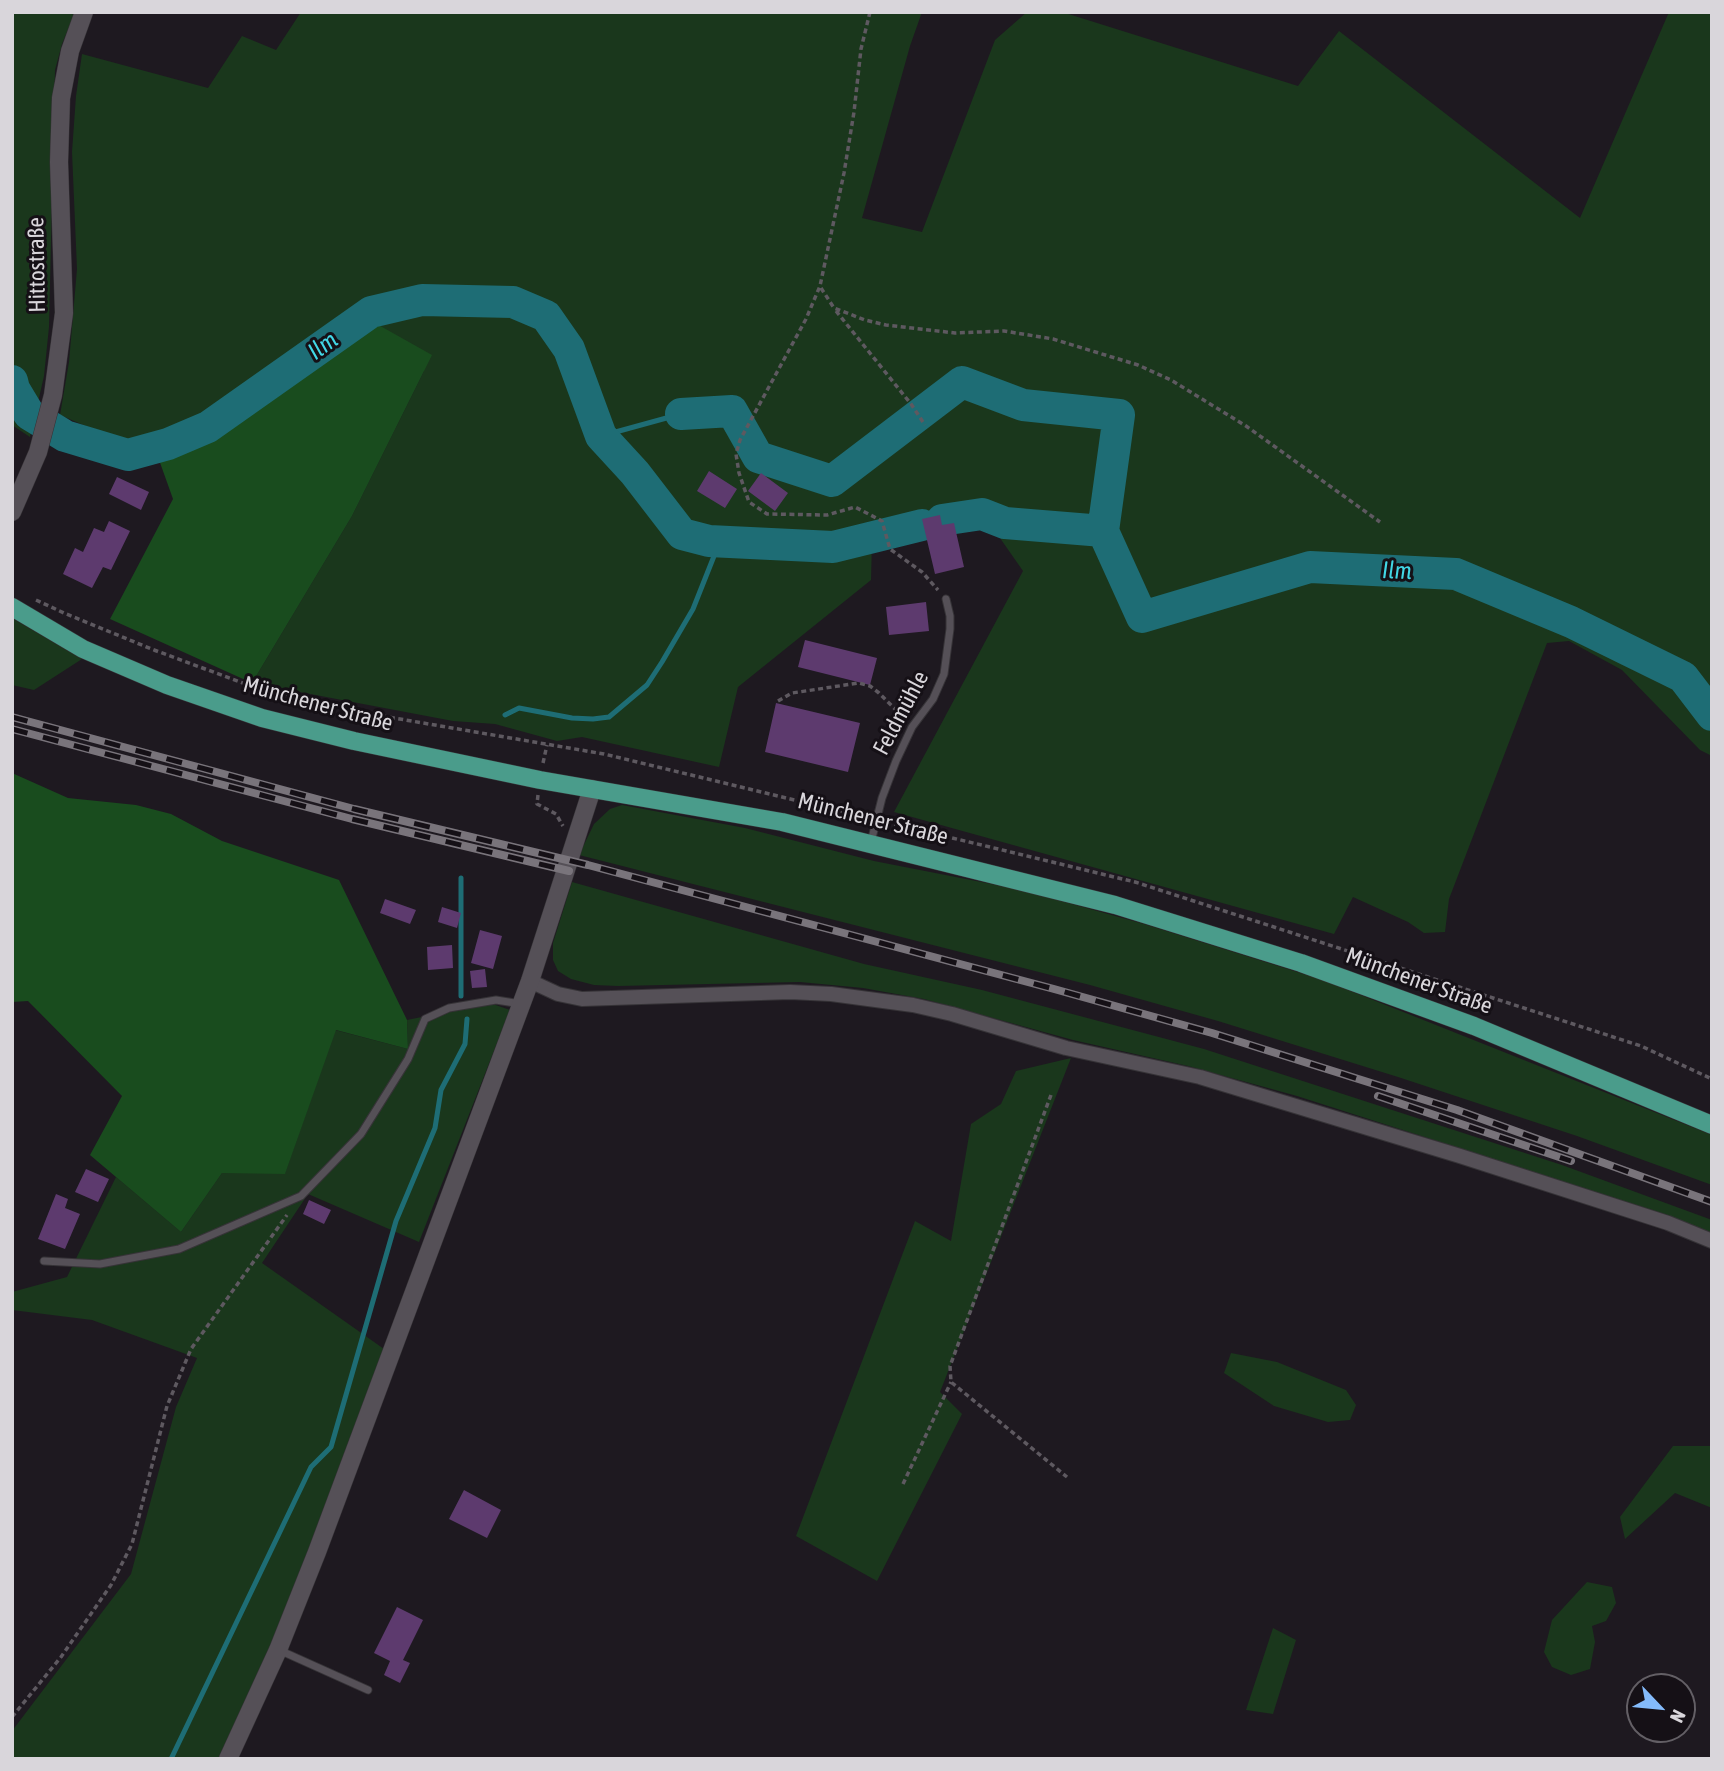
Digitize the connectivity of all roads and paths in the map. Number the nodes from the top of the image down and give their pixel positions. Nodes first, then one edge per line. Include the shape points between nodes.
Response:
1 (84, 12) edge
2 (870, 12) edge
3 (820, 286) junction
4 (834, 308) junction
5 (925, 425) dead end
6 (12, 512) edge
7 (1380, 522) dead end
8 (946, 598) joint
9 (12, 607) edge
10 (778, 701) dead end
11 (912, 727) junction
12 (547, 745) dead end
13 (540, 780) junction
14 (592, 789) junction
15 (564, 834) dead end
16 (870, 843) junction
17 (530, 981) junction
18 (522, 1005) junction
19 (1051, 1095) dead end
20 (1712, 1125) edge
21 (300, 1196) junction
22 (1712, 1241) edge
23 (44, 1261) dead end
24 (951, 1382) junction
25 (1067, 1477) dead end
26 (903, 1485) dead end
27 (278, 1650) junction
28 (368, 1690) dead end
29 (12, 1717) edge
30 (228, 1759) edge

1 - 6 street, Hittostraße via 69,51 61,98 64,313 53,395 38,452
2 - 3 path
3 - 4 path
3 - 8 path via 740,440 736,454 749,502 767,514 827,515 855,507 882,521 890,549 922,572
4 - 5 path
4 - 7 path via 886,325 955,333 1004,331 1053,339 1138,365 1181,385 1246,426
8 - 11 lane, Feldmühle via 950,629 944,674 933,699
9 - 13 main road, Münchener Straße via 83,649 262,718
10 - 11 path via 792,693 870,686
11 - 16 lane, Feldmühle via 887,785
12 - 13 path
13 - 14 main road, Münchener Straße
13 - 15 path via 537,804 556,814
14 - 16 main road, Münchener Straße via 782,822
14 - 17 street
16 - 20 main road, Münchener Straße via 1115,905 1301,963 1474,1027
17 - 18 street
17 - 22 street via 582,999 790,992 913,1005 1066,1048 1200,1077 1499,1168
18 - 21 lane via 496,1000 449,1008 425,1019 408,1059 361,1134
18 - 27 street
19 - 24 path via 950,1366
21 - 23 lane via 179,1249 100,1264
21 - 29 path via 191,1349 167,1406 132,1544 111,1585
24 - 25 path
24 - 26 path
27 - 28 lane
27 - 30 street

